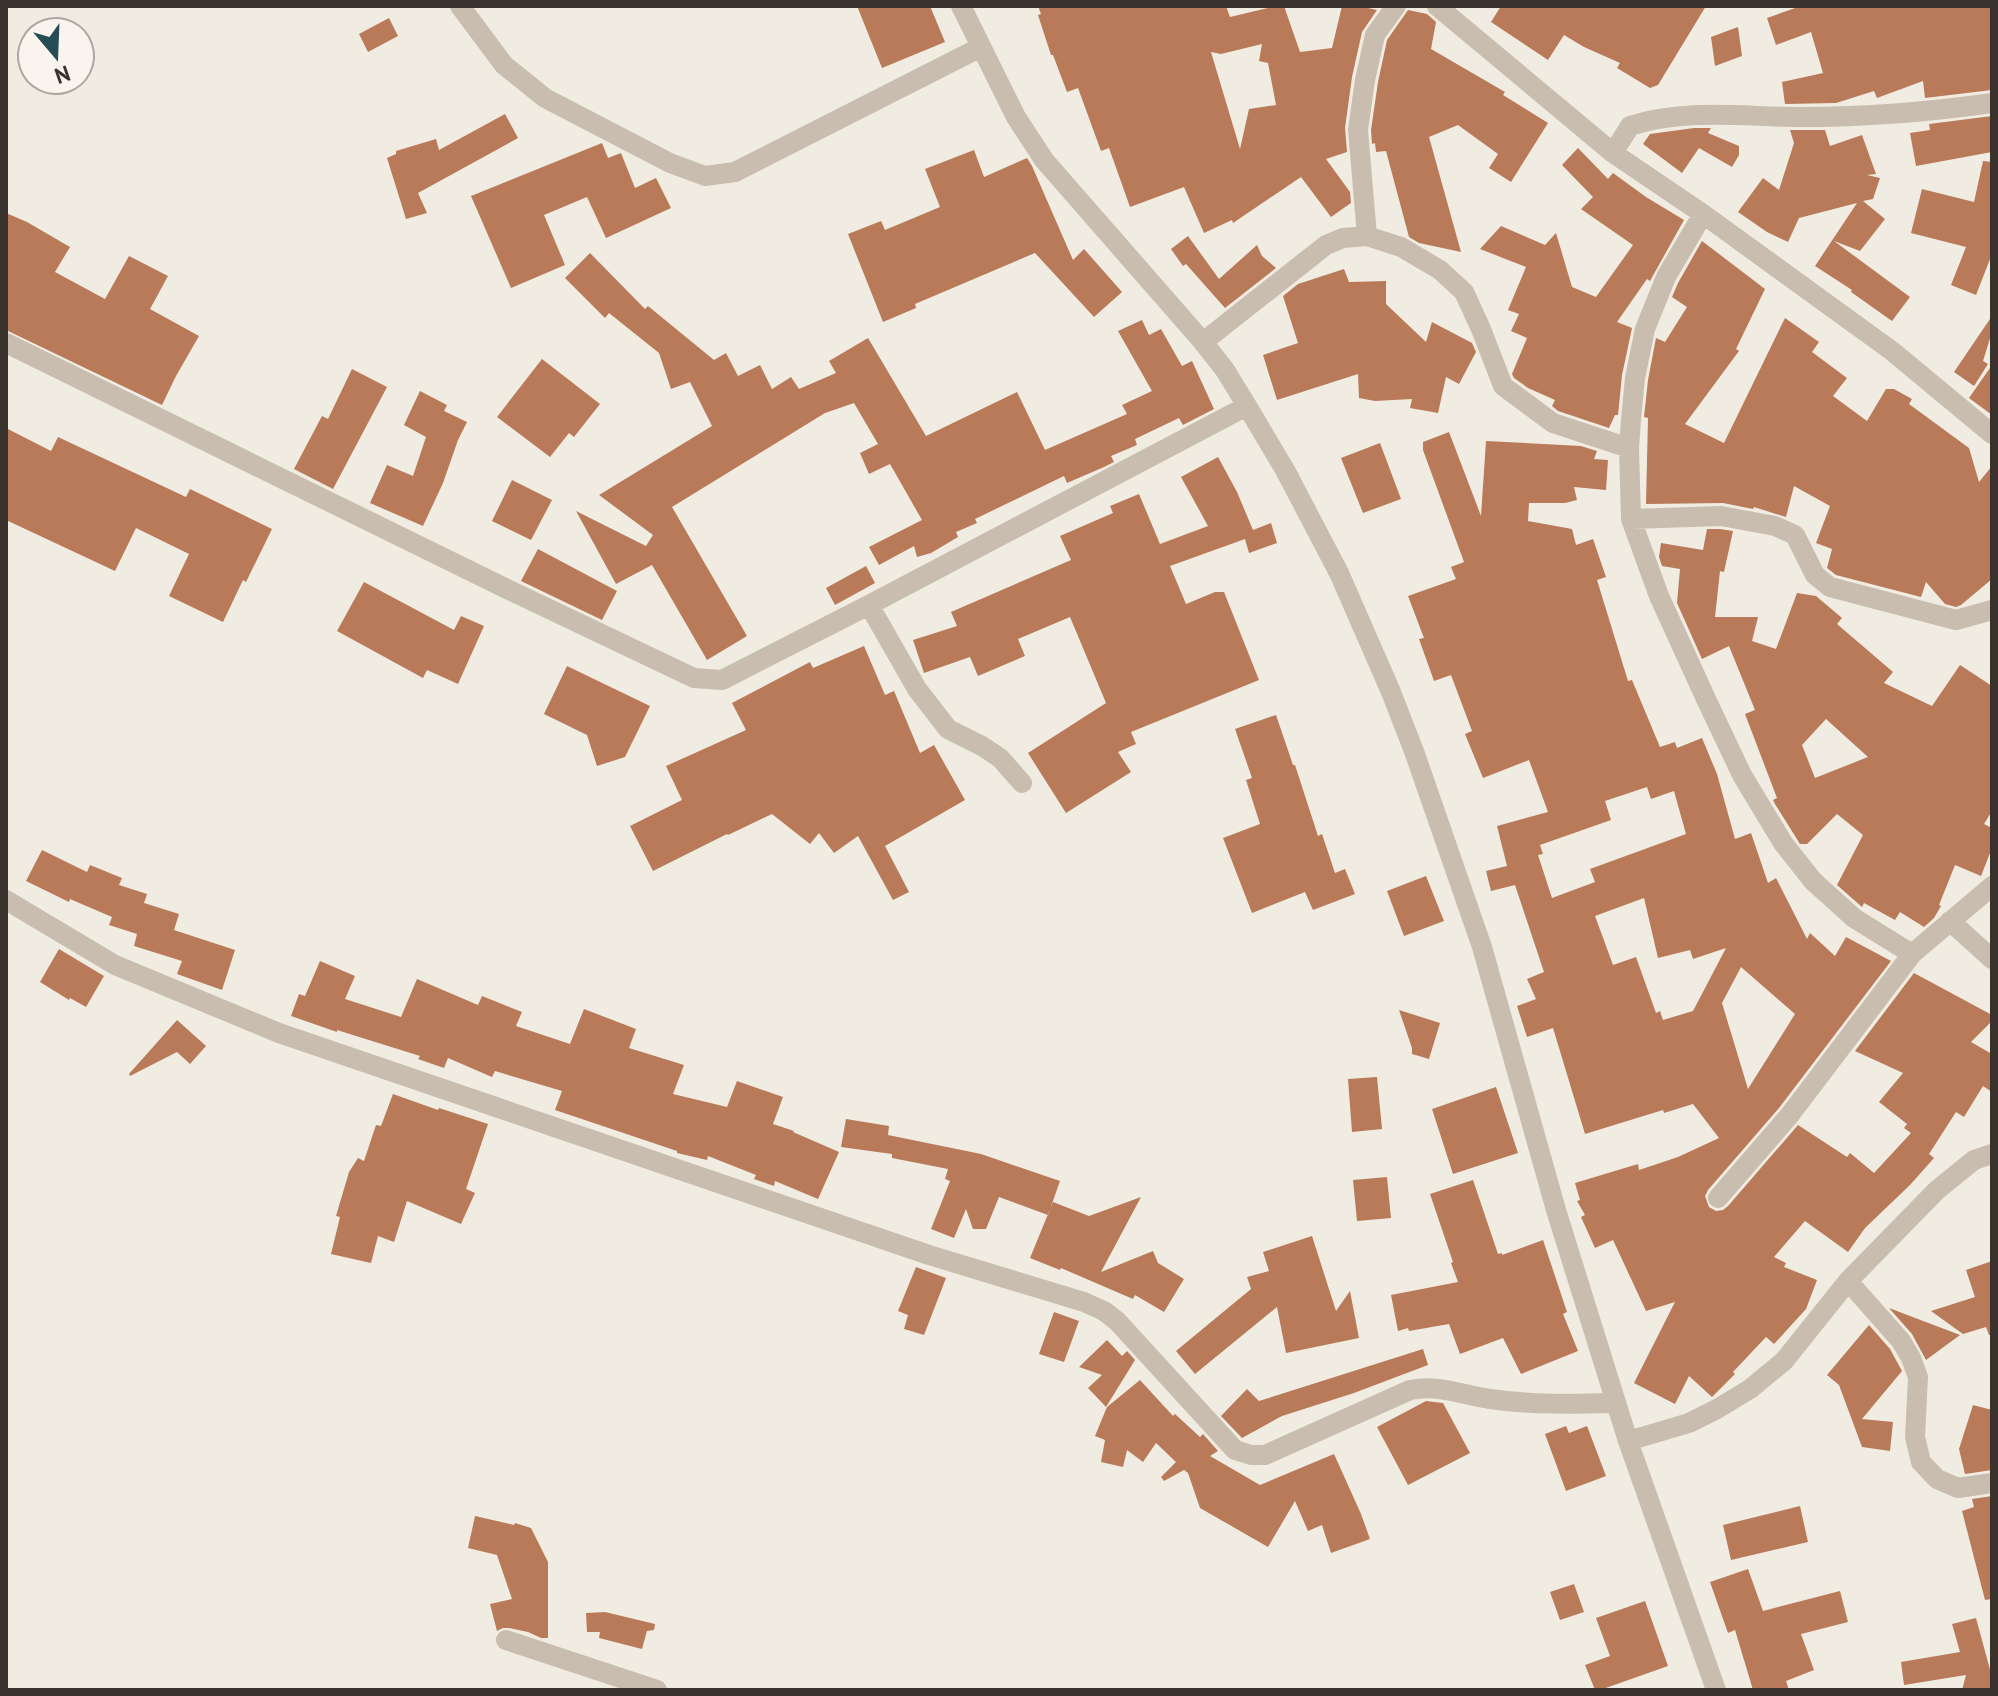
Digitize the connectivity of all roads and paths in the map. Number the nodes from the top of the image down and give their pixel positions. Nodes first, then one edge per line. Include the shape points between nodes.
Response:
1 (460, 6) edge
2 (961, 6) edge
3 (1396, 6) edge
4 (1437, 6) edge
5 (981, 47) junction
6 (1992, 103) edge
7 (1613, 153) junction
8 (1703, 214) junction
9 (1367, 236) junction
10 (1203, 342) junction
11 (6, 343) edge
12 (1247, 406) junction
13 (1992, 434) edge
14 (1629, 448) junction
15 (1631, 519) junction
16 (869, 605) junction
17 (1992, 610) edge
18 (1022, 783) dead end
19 (1992, 886) edge
20 (6, 900) edge
21 (1950, 921) junction
22 (1912, 954) junction
23 (1992, 959) edge
24 (1992, 1154) edge
25 (1718, 1198) dead end
26 (1848, 1281) junction
27 (1615, 1403) junction
28 (1628, 1441) junction
29 (1992, 1483) edge
30 (506, 1640) dead end
31 (657, 1690) edge
32 (1716, 1690) edge

1 - 5 street via 504,65 545,98 705,176 735,172
2 - 5 street
3 - 9 street via 1375,35 1358,130
4 - 7 street
5 - 10 street via 1044,160
6 - 7 street via 1896,113 1652,118 1630,126
7 - 8 street
8 - 13 street via 1892,351
8 - 14 street via 1666,277 1645,329
9 - 10 street via 1326,245
9 - 14 street via 1401,247 1464,292 1503,386 1553,423
10 - 12 street
11 - 16 street via 694,678 722,680
12 - 16 street
12 - 27 street via 1339,573 1415,754 1482,947
14 - 15 street
15 - 17 street via 1721,516 1775,526 1795,535 1815,575 1830,587 1956,620
15 - 22 street via 1706,699 1742,775 1783,843 1813,881 1854,918
16 - 18 street via 917,689 948,729 1000,758
19 - 21 street
20 - 27 street via 115,965 279,1033 929,1255 1084,1302 1117,1321 1235,1450 1265,1455 1425,1387 1491,1399
21 - 22 street
21 - 23 street
22 - 25 street via 1789,1116
24 - 26 street via 1974,1160 1937,1190
26 - 28 street via 1784,1361 1750,1389 1689,1423
26 - 29 street via 1911,1358 1918,1377 1915,1437 1921,1462 1937,1479 1958,1488
27 - 28 street
28 - 32 street
30 - 31 street

